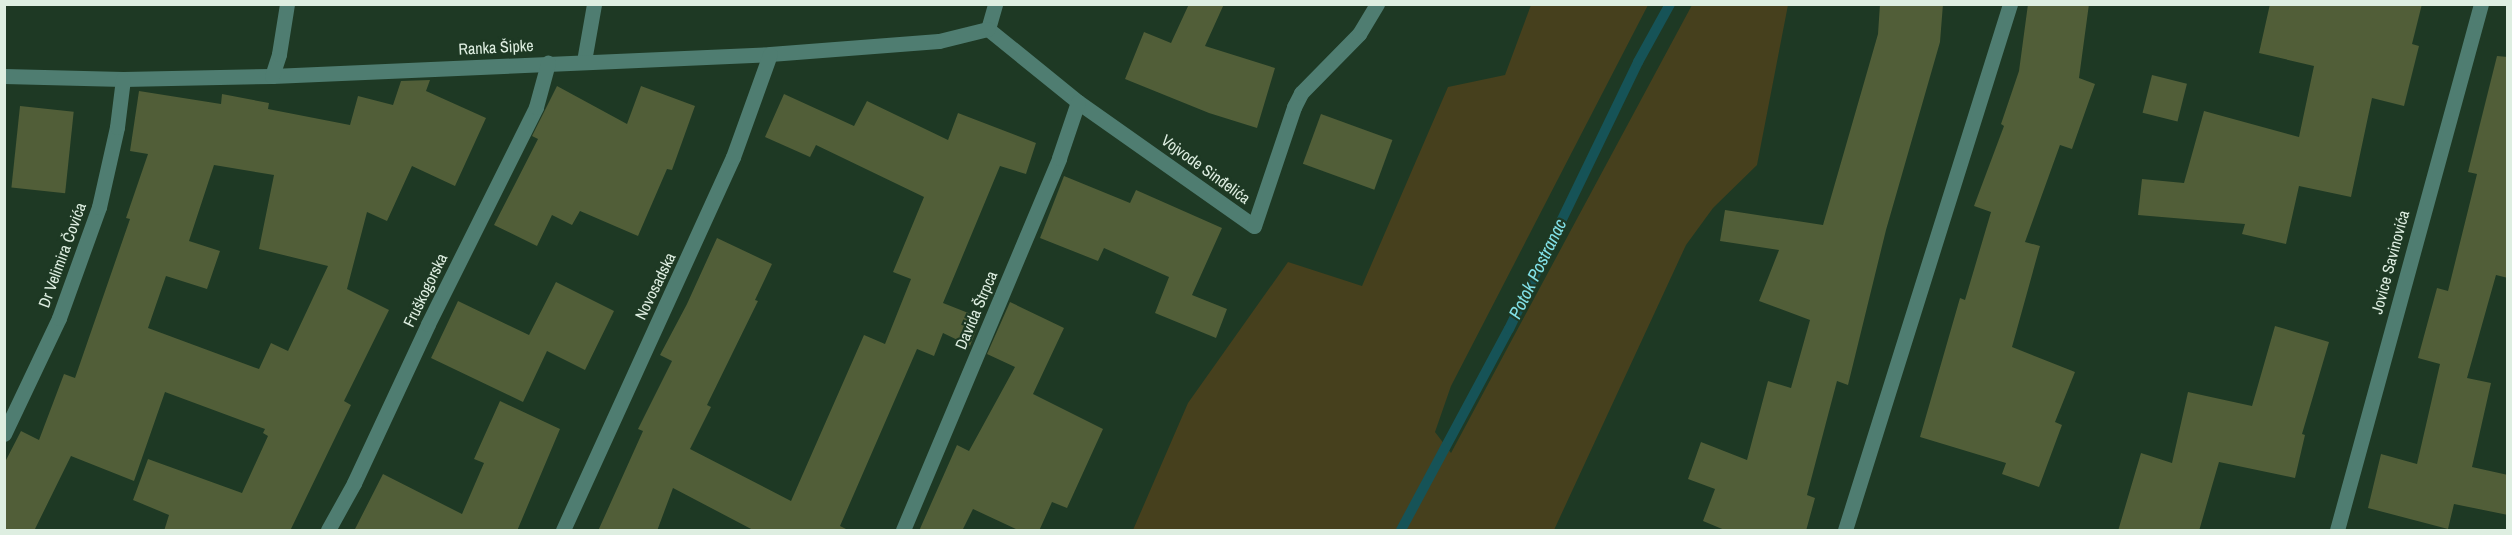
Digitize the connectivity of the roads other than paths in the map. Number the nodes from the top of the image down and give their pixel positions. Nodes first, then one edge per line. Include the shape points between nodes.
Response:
1 (287, 4) edge
2 (594, 4) edge
3 (996, 4) edge
4 (1377, 4) edge
5 (2010, 4) edge
6 (2481, 4) edge
7 (988, 30) junction
8 (771, 54) junction
9 (584, 61) junction
10 (548, 63) junction
11 (4, 76) edge
12 (272, 76) junction
13 (123, 79) junction
14 (1078, 102) junction
15 (4, 434) edge
16 (328, 531) edge
17 (563, 531) edge
18 (903, 531) edge
19 (1845, 531) edge
20 (2337, 531) edge

1 - 12 street
2 - 9 street
3 - 7 street
4 - 14 street, Vojvode Sinđelića via 1359,33 1301,93 1254,226
5 - 19 street
6 - 20 street, Jovice Savinovića
7 - 8 street, Ranka Šipke via 939,41
7 - 14 street, Vojvode Sinđelića
8 - 9 street, Ranka Šipke
8 - 17 street, Novosadska via 724,176
9 - 10 street, Ranka Šipke
10 - 12 street, Ranka Šipke
10 - 16 street, Fruškogorska via 536,107
11 - 13 street, Ranka Šipke
12 - 13 street, Ranka Šipke
13 - 15 street, Dr Velimira Čovića via 99,207 59,318
14 - 18 street, Davida Štrpca via 1059,158

